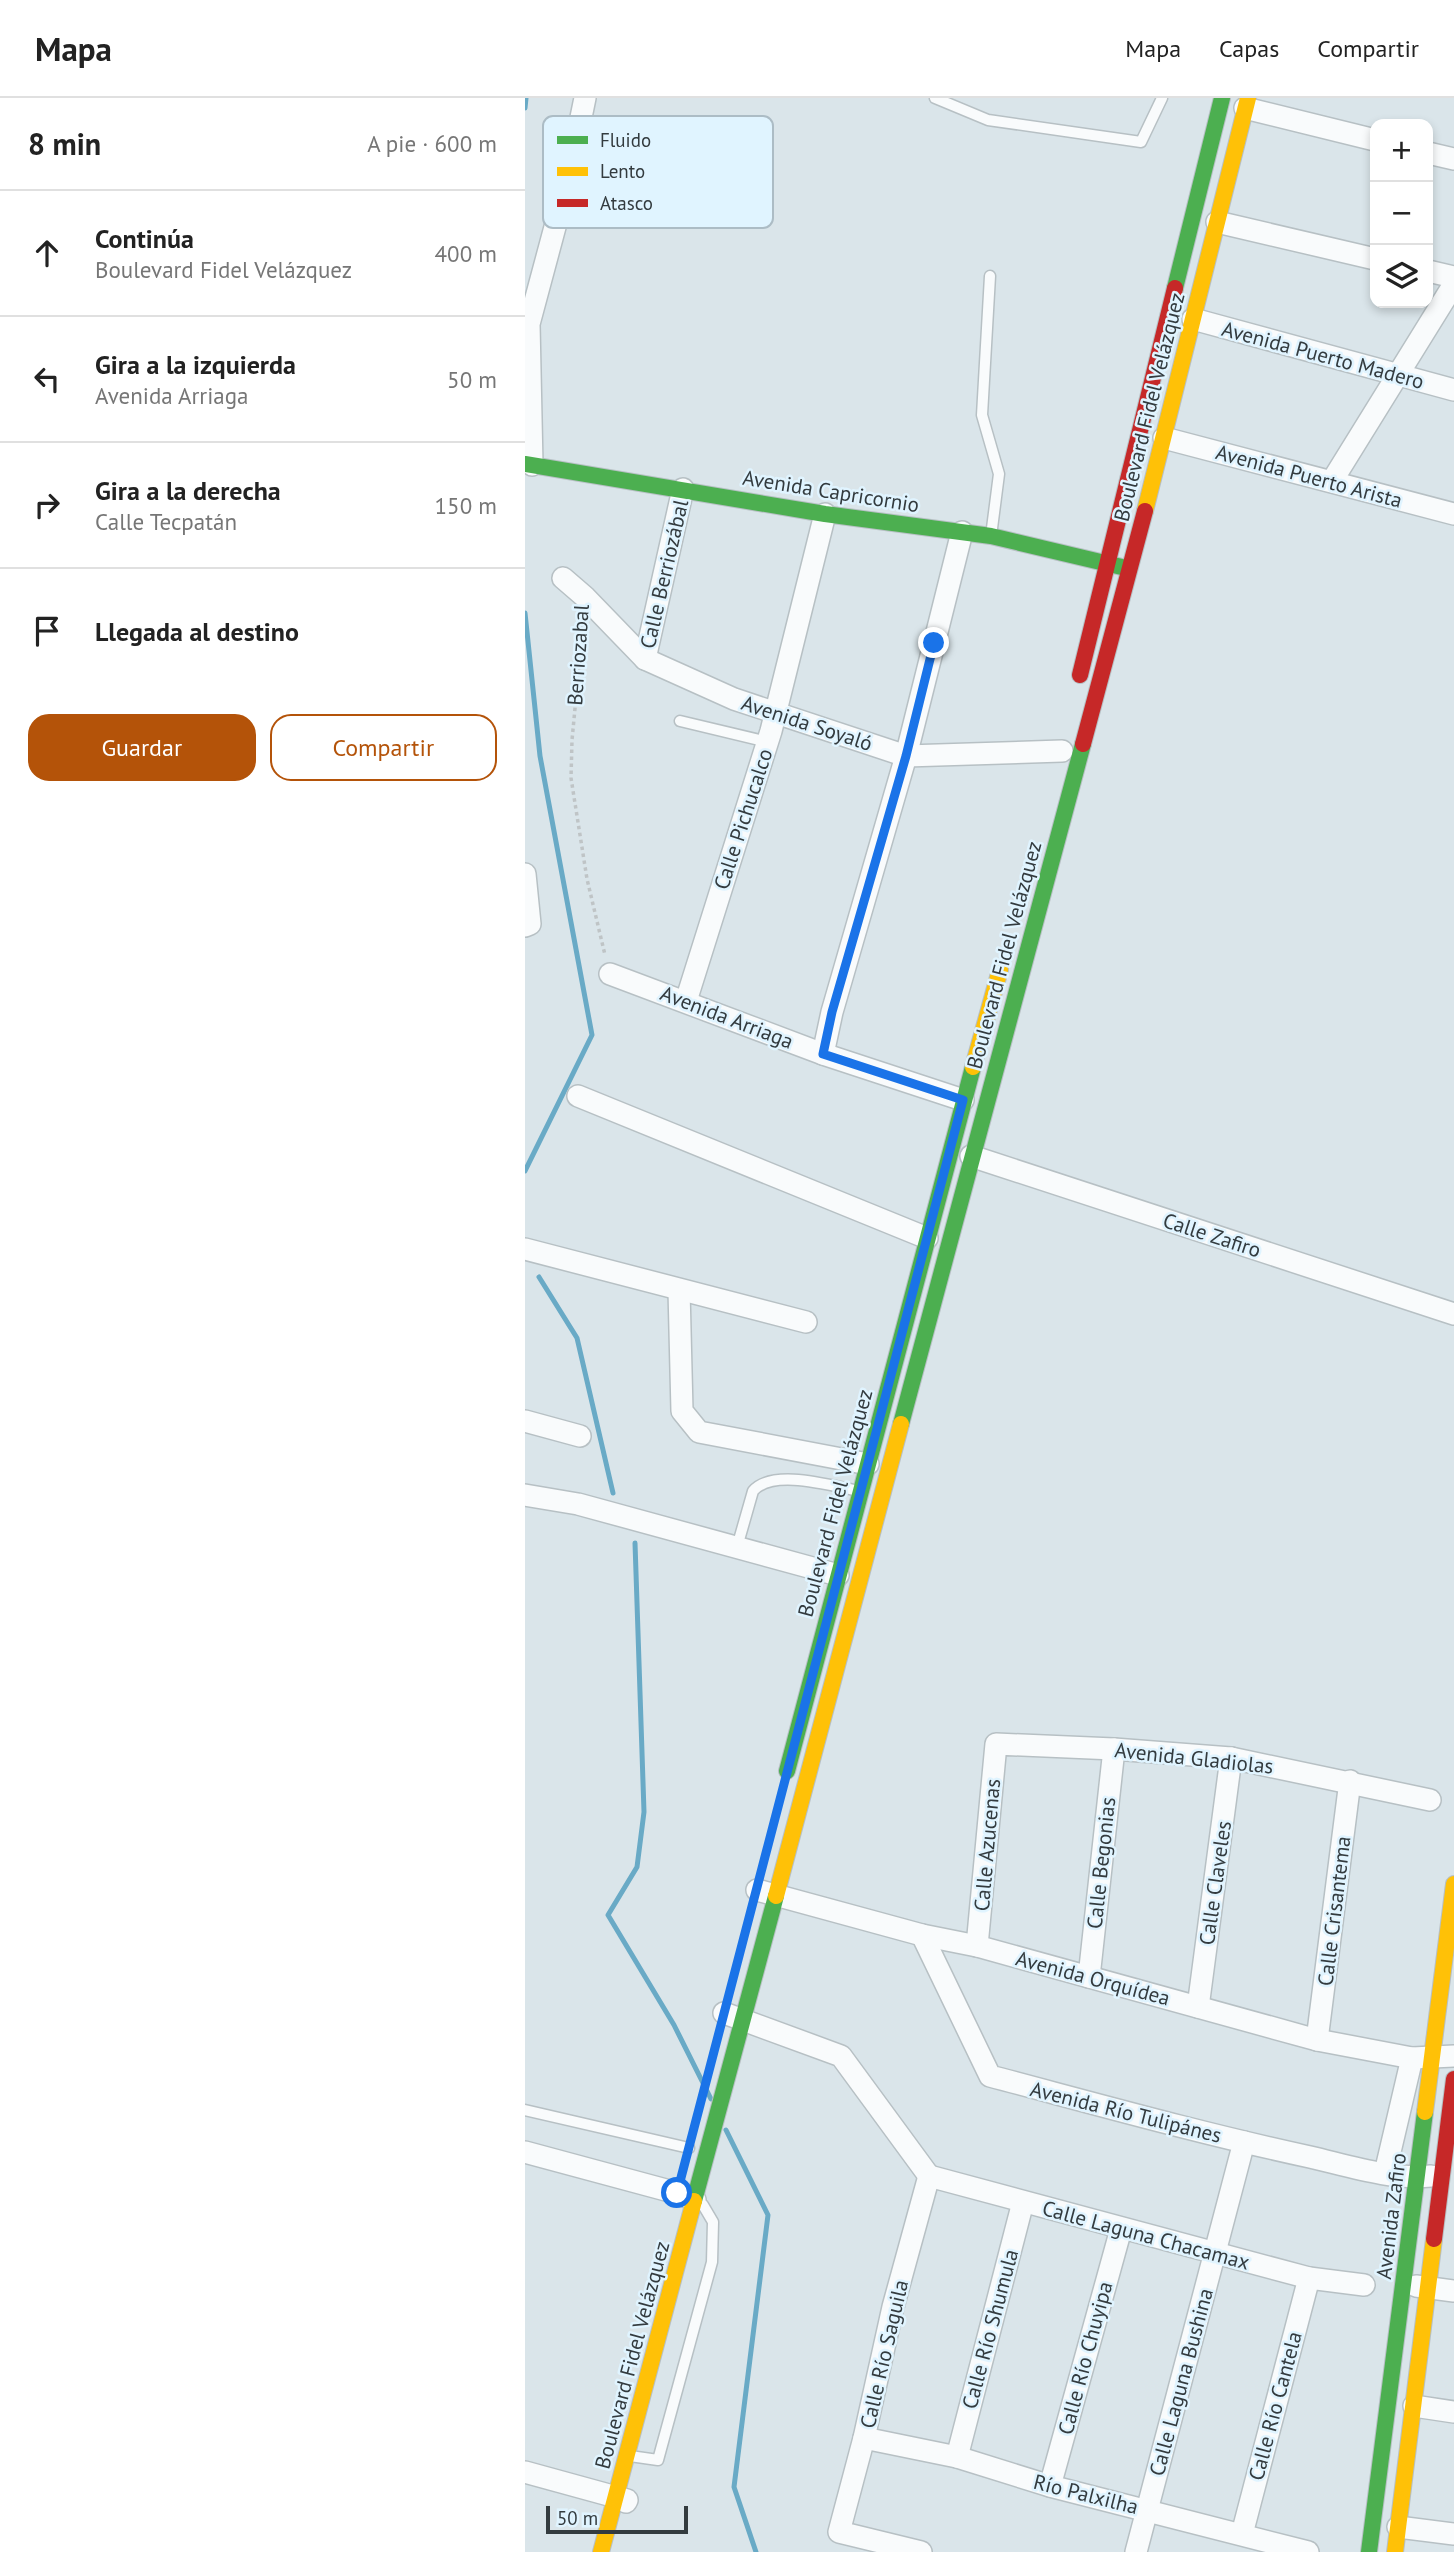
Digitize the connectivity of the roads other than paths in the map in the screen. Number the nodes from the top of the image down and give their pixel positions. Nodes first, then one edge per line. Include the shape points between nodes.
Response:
1 (585, 98) edge
2 (935, 98) edge
3 (1162, 98) edge
4 (1222, 98) edge
5 (1247, 103) edge
6 (581, 116) edge
7 (1370, 139) edge
8 (1433, 154) edge
9 (1454, 159) edge
10 (1217, 222) junction
11 (555, 228) edge
12 (1370, 258) edge
13 (1433, 272) edge
14 (990, 276) dead end
15 (1454, 277) edge
16 (1454, 284) edge
17 (1193, 319) junction
18 (1396, 375) junction
19 (1454, 390) edge
20 (1164, 438) junction
21 (528, 464) edge
22 (1332, 481) junction
23 (683, 489) junction
24 (825, 514) junction
25 (1454, 514) edge
26 (962, 532) junction
27 (991, 536) junction
28 (1107, 563) junction
29 (1129, 569) junction
30 (563, 578) dead end
31 (585, 597) joint
32 (645, 659) junction
33 (1078, 684) dead end
34 (775, 712) junction
35 (680, 721) dead end
36 (768, 742) junction
37 (1062, 751) dead end
38 (906, 756) junction
39 (525, 874) edge
40 (528, 925) edge
41 (1005, 953) dead end
42 (610, 974) road end
43 (686, 1000) junction
44 (823, 1054) junction
45 (577, 1096) dead end
46 (963, 1100) junction
47 (971, 1156) junction
48 (927, 1238) junction
49 (525, 1249) edge
50 (679, 1290) junction
51 (1454, 1314) edge
52 (806, 1322) dead end
53 (525, 1420) edge
54 (878, 1425) junction
55 (899, 1430) junction
56 (580, 1437) dead end
57 (868, 1464) junction
58 (861, 1491) junction
59 (525, 1494) edge
60 (737, 1547) junction
61 (838, 1574) junction
62 (996, 1744) joint
63 (1114, 1748) junction
64 (1231, 1758) junction
65 (1350, 1781) junction
66 (784, 1785) dead end
67 (1430, 1800) dead end
68 (1454, 1884) edge
69 (762, 1891) junction
70 (1451, 1928) edge
71 (922, 1935) junction
72 (977, 1946) junction
73 (1089, 1977) junction
74 (1198, 2007) junction
75 (729, 2014) junction
76 (1317, 2040) junction
77 (1454, 2056) edge
78 (1422, 2057) junction
79 (1454, 2080) edge
80 (525, 2110) edge
81 (1244, 2142) junction
82 (689, 2148) dead end
83 (525, 2152) edge
84 (1385, 2174) junction
85 (929, 2176) junction
86 (1447, 2176) edge
87 (1417, 2178) junction
88 (682, 2196) junction
89 (1023, 2202) junction
90 (1121, 2229) junction
91 (1216, 2254) junction
92 (1309, 2278) junction
93 (1404, 2284) junction
94 (1364, 2285) dead end
95 (1428, 2288) junction
96 (1454, 2291) edge
97 (1413, 2406) junction
98 (1454, 2412) edge
99 (864, 2438) junction
100 (628, 2455) junction
101 (957, 2457) junction
102 (525, 2472) edge
103 (1050, 2486) junction
104 (602, 2493) junction
105 (1146, 2509) junction
106 (1398, 2527) junction
107 (1242, 2534) junction
108 (1454, 2534) edge
109 (601, 2552) edge
110 (614, 2552) edge
111 (921, 2552) edge
112 (1136, 2552) edge
113 (1308, 2552) edge
114 (1369, 2552) edge
115 (1395, 2552) edge

1 - 6 street
2 - 3 lane via 988,120 1141,142
4 - 28 main road, Boulevard Fidel Velázquez
5 - 7 street
5 - 10 main road, Boulevard Fidel Velázquez
8 - 9 street
10 - 12 street
10 - 17 main road, Boulevard Fidel Velázquez
11 - 21 street via 529,324
13 - 15 street
14 - 27 lane via 982,415 999,474
16 - 18 street
17 - 18 street, Avenida Puerto Madero
17 - 20 main road, Boulevard Fidel Velázquez
18 - 19 street, Avenida Puerto Madero
18 - 22 street
20 - 22 street, Avenida Puerto Arista
20 - 29 main road, Boulevard Fidel Velázquez
21 - 23 main road, Avenida Capricornio
22 - 25 street, Avenida Puerto Arista
23 - 24 main road, Avenida Capricornio
23 - 32 street, Calle Berriozábal
24 - 26 main road, Avenida Capricornio
24 - 34 street, Calle Pichucalco
26 - 27 main road, Avenida Capricornio
26 - 38 street
27 - 28 main road, Avenida Capricornio
28 - 29 main road, Avenida Capricornio
28 - 33 main road, Boulevard Fidel Velázquez
29 - 47 main road, Boulevard Fidel Velázquez
30 - 31 street, Berriozabal
31 - 32 street, Avenida Soyaló
32 - 34 street, Avenida Soyaló
34 - 36 street, Calle Pichucalco
34 - 38 street, Avenida Soyaló
35 - 36 lane
36 - 43 street, Calle Pichucalco
37 - 38 street, Avenida Soyaló
38 - 44 street
39 - 40 street
41 - 46 main road, Boulevard Fidel Velázquez
42 - 43 street, Avenida Arriaga
43 - 44 street, Avenida Arriaga
44 - 46 street, Avenida Arriaga
45 - 48 street
46 - 48 main road, Boulevard Fidel Velázquez
47 - 51 street, Calle Zafiro
47 - 55 main road, Boulevard Fidel Velázquez
48 - 54 main road, Boulevard Fidel Velázquez
49 - 50 street
50 - 52 street
50 - 57 street via 682,1411 699,1432
53 - 56 street
54 - 55 main road
54 - 57 main road, Boulevard Fidel Velázquez
55 - 69 main road, Boulevard Fidel Velázquez
57 - 58 main road, Boulevard Fidel Velázquez
58 - 60 lane via 769,1480 753,1491
58 - 61 main road, Boulevard Fidel Velázquez
59 - 60 street
60 - 61 street
61 - 66 main road, Boulevard Fidel Velázquez
62 - 63 street, Avenida Gladiolas
62 - 72 street, Calle Azucenas
63 - 64 street, Avenida Gladiolas
63 - 73 street, Calle Begonias
64 - 65 street, Avenida Gladiolas
64 - 74 street, Calle Claveles
65 - 67 street, Avenida Gladiolas
65 - 76 street, Calle Crisantema
68 - 70 main road, Avenida Zafiro
69 - 71 street, Avenida Orquídea
69 - 75 main road, Boulevard Fidel Velázquez
70 - 78 main road, Avenida Zafiro
71 - 72 street, Avenida Orquídea
71 - 81 street, Avenida Río Tulipánes via 990,2077
72 - 73 street, Avenida Orquídea
73 - 74 street, Avenida Orquídea
74 - 76 street, Avenida Orquídea
75 - 85 street via 841,2056
75 - 88 main road, Boulevard Fidel Velázquez via 736,2047 717,2119
76 - 78 street, Avenida Orquídea
77 - 78 street, Avenida Orquídea
78 - 84 street
78 - 87 main road, Avenida Zafiro
79 - 86 main road
80 - 82 lane
81 - 84 street, Avenida Río Tulipánes
81 - 91 street, Calle Laguna Bushina
83 - 88 street
84 - 87 street, Avenida Río Tulipánes
85 - 89 street, Calle Laguna Chacamax
85 - 99 street, Calle Río Saguila
86 - 87 street, Avenida Río Tulipánes
86 - 95 main road
87 - 93 main road, Avenida Zafiro
88 - 100 main road, Boulevard Fidel Velázquez
88 - 100 lane via 703,2205 713,2222 712,2262 658,2459
89 - 90 street, Calle Laguna Chacamax
89 - 101 street, Calle Río Shumula
90 - 91 street, Calle Laguna Chacamax
90 - 103 street, Calle Río Chuyipa
91 - 92 street, Calle Laguna Chacamax
91 - 105 street, Calle Laguna Bushina
92 - 94 street, Calle Laguna Chacamax
92 - 107 street, Calle Río Cantela
93 - 95 street
93 - 114 main road, Avenida Zafiro
95 - 96 street
95 - 97 main road
97 - 98 street
97 - 106 main road
99 - 101 street, Río Palxilha
99 - 111 street, Calle Río Saguila via 839,2532
100 - 104 main road, Boulevard Fidel Velázquez
101 - 103 street, Río Palxilha
102 - 104 street
103 - 105 street, Río Palxilha
104 - 109 main road, Boulevard Fidel Velázquez
104 - 110 street via 627,2500
105 - 107 street, Río Palxilha
105 - 112 street, Calle Laguna Bushina
106 - 108 street
106 - 115 main road
107 - 113 street, Río Palxilha

